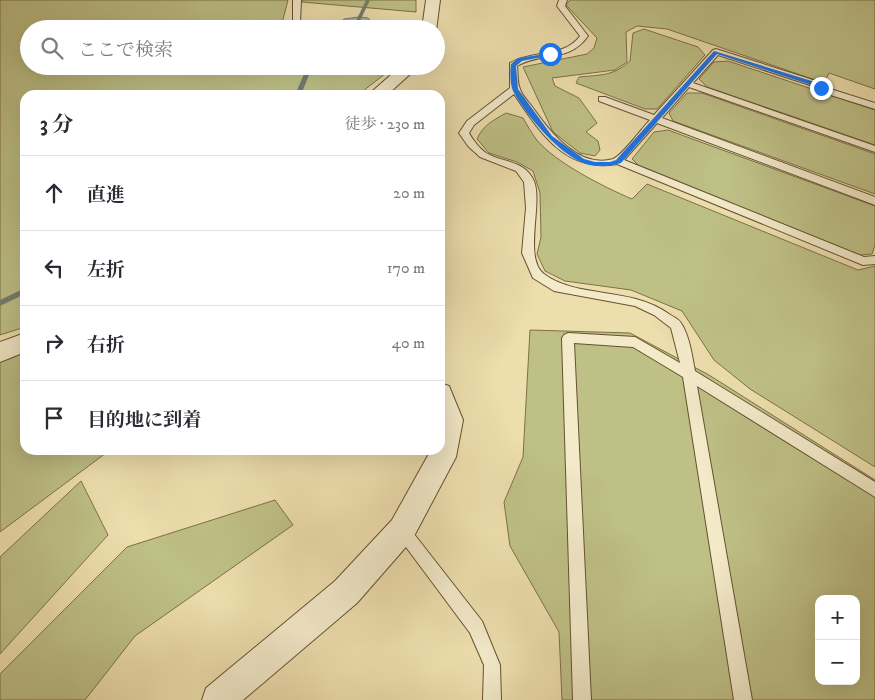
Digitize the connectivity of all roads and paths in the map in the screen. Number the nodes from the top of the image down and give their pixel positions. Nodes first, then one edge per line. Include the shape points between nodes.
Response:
1 (297, 0) edge
2 (432, 0) edge
3 (563, 0) edge
4 (296, 20) edge
5 (431, 20) edge
6 (400, 75) edge
7 (688, 84) junction
8 (515, 89) junction
9 (383, 90) edge
10 (602, 99) dead end
11 (875, 106) edge
12 (656, 119) junction
13 (875, 149) edge
14 (618, 162) junction
15 (875, 201) edge
16 (875, 260) edge
17 (20, 344) edge
18 (0, 352) edge
19 (689, 374) junction
20 (445, 406) edge
21 (445, 446) edge
22 (443, 455) edge
23 (875, 490) edge
24 (402, 530) junction
25 (218, 700) edge
26 (492, 700) edge
27 (582, 700) edge
28 (743, 700) edge

1 - 4 lane
2 - 5 street
3 - 8 lane via 562,6 584,36 580,44 520,60 513,65
6 - 9 street
7 - 11 lane via 716,52
7 - 12 lane
7 - 13 lane
8 - 14 lane via 550,138 582,160 595,164
8 - 19 lane via 470,123 464,133 483,155 520,169 529,182 532,208 528,253 537,275 558,288 637,302 658,312 676,325
10 - 12 lane
12 - 14 lane
12 - 15 lane
14 - 16 lane via 863,261
17 - 18 street
19 - 23 lane
19 - 27 lane via 635,342 568,338
19 - 28 lane
20 - 21 street via 450,420
22 - 24 street
24 - 25 street via 346,592
24 - 26 lane via 476,627 492,665

